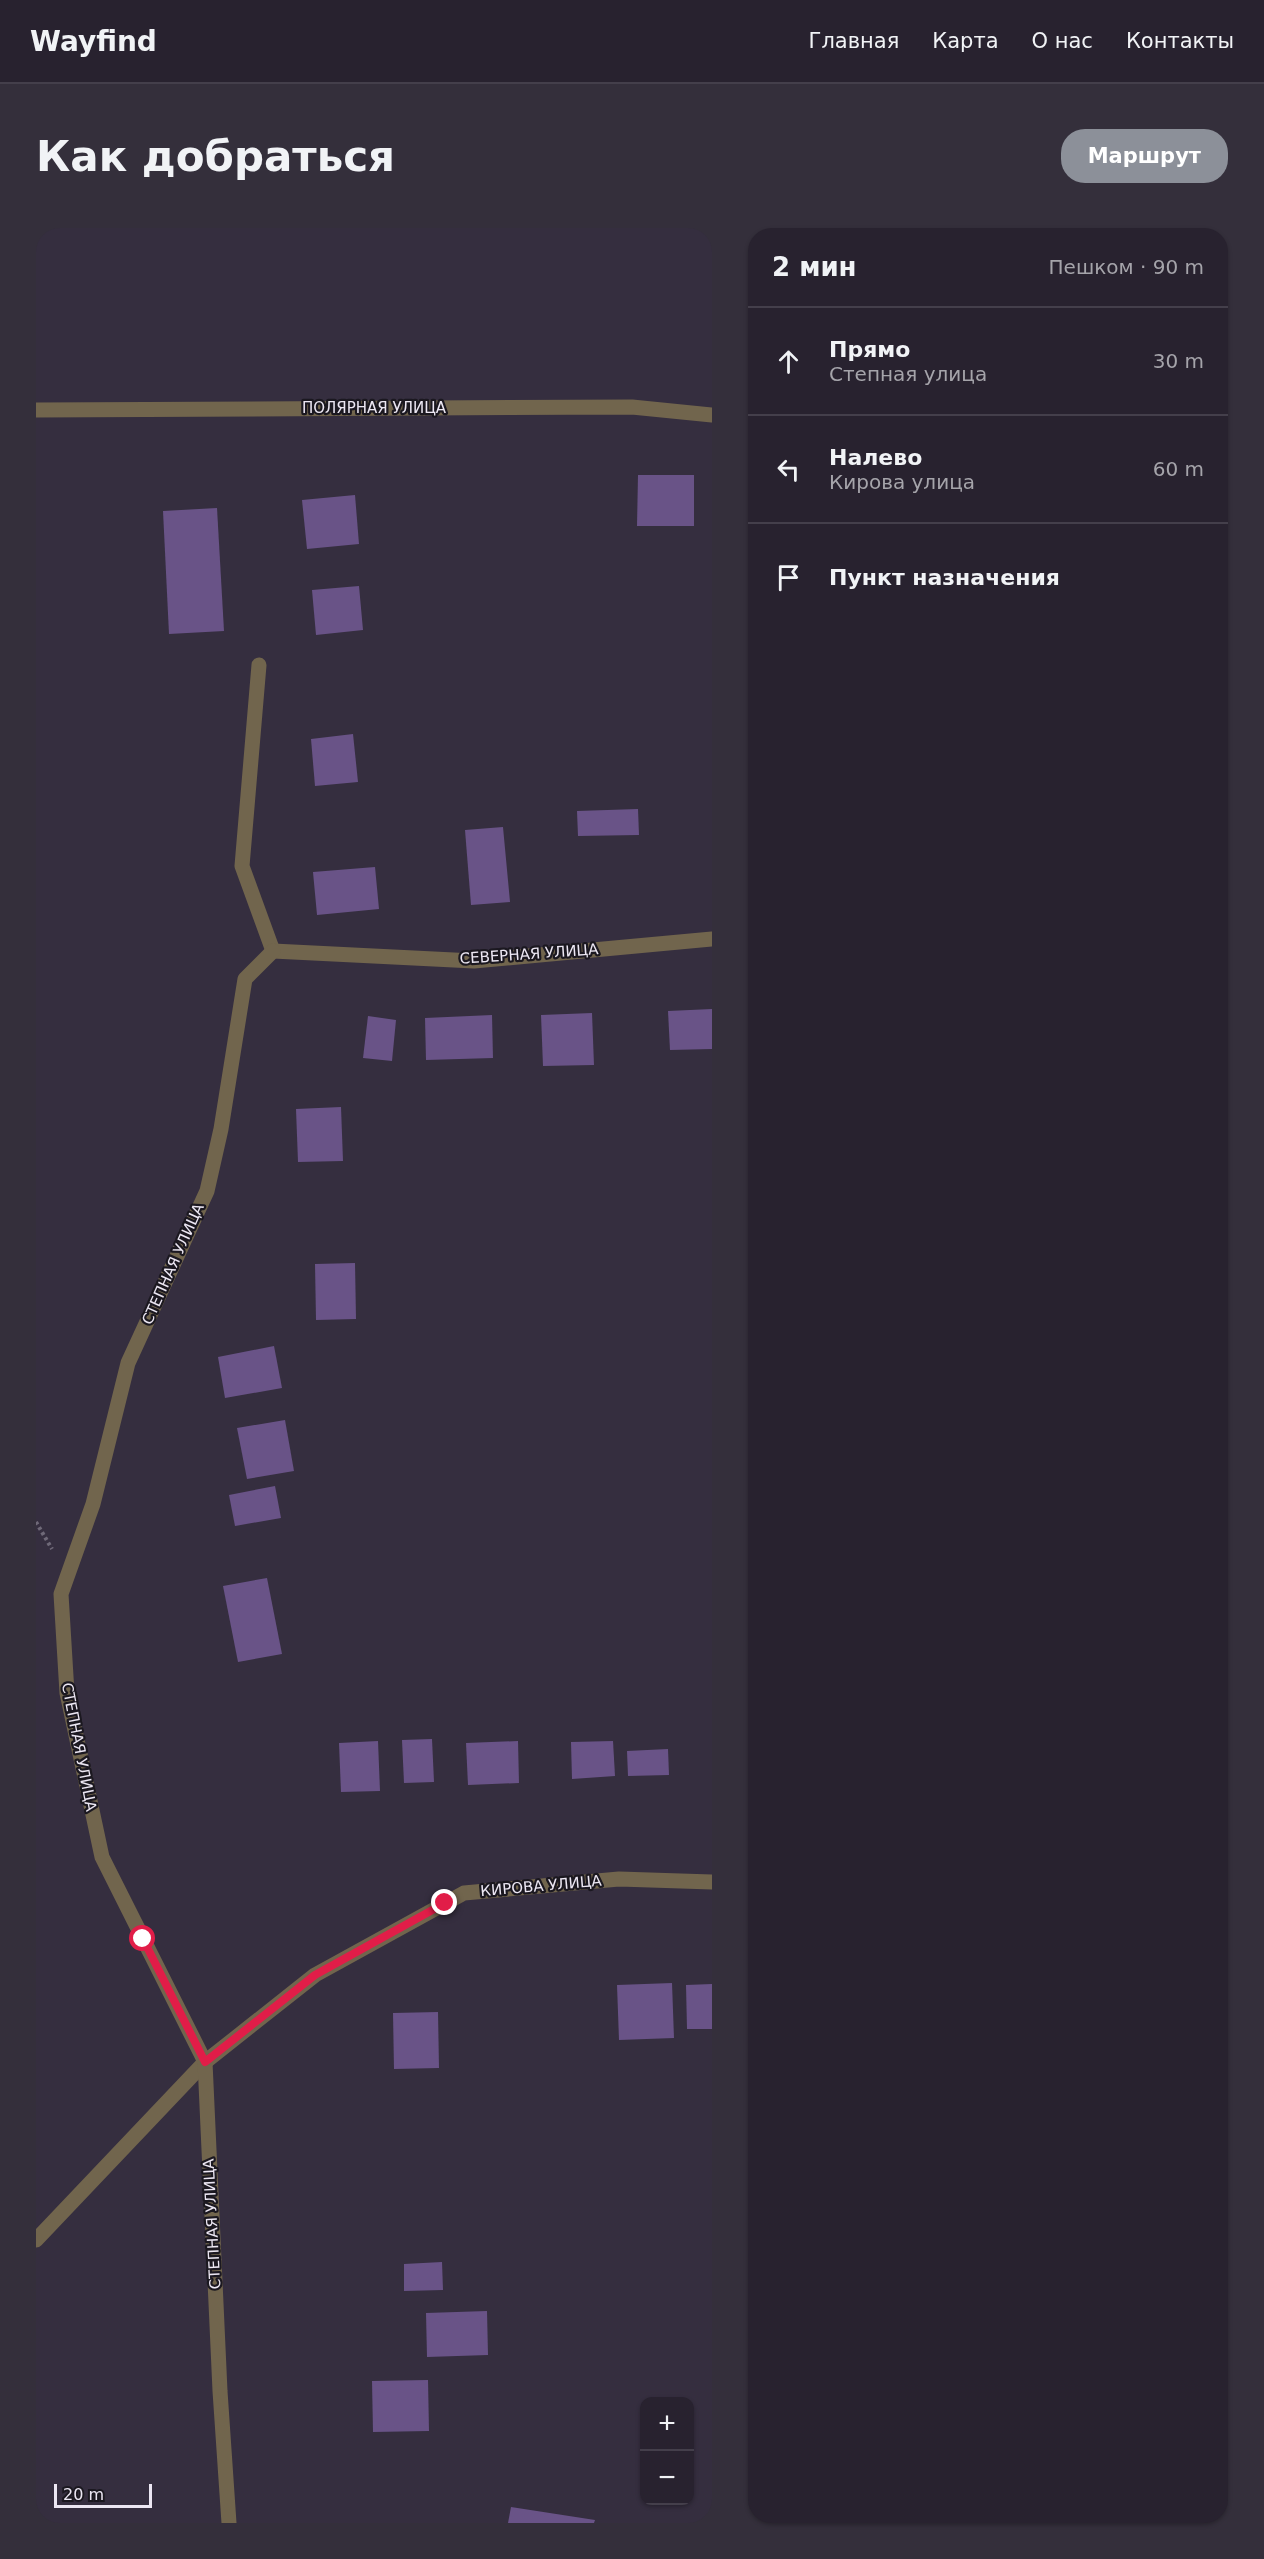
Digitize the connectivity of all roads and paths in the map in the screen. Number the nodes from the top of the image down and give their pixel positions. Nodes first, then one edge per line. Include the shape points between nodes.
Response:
1 (36, 410) edge
2 (712, 415) edge
3 (259, 665) dead end
4 (712, 939) edge
5 (273, 951) junction
6 (712, 1882) edge
7 (205, 2062) junction
8 (36, 2240) edge
9 (229, 2523) edge

1 - 2 street, ПОЛЯРНАЯ УЛИЦА via 632,407
3 - 5 street via 242,866
4 - 5 street, СЕВЕРНАЯ УЛИЦА via 474,961
5 - 7 street, СТЕПНАЯ УЛИЦА via 245,979 207,1191 128,1363 93,1504 61,1594 67,1694 102,1857
6 - 7 street, КИРОВА УЛИЦА via 619,1879 464,1893 315,1975
7 - 8 street, КИРОВА УЛИЦА
7 - 9 street, СТЕПНАЯ УЛИЦА

